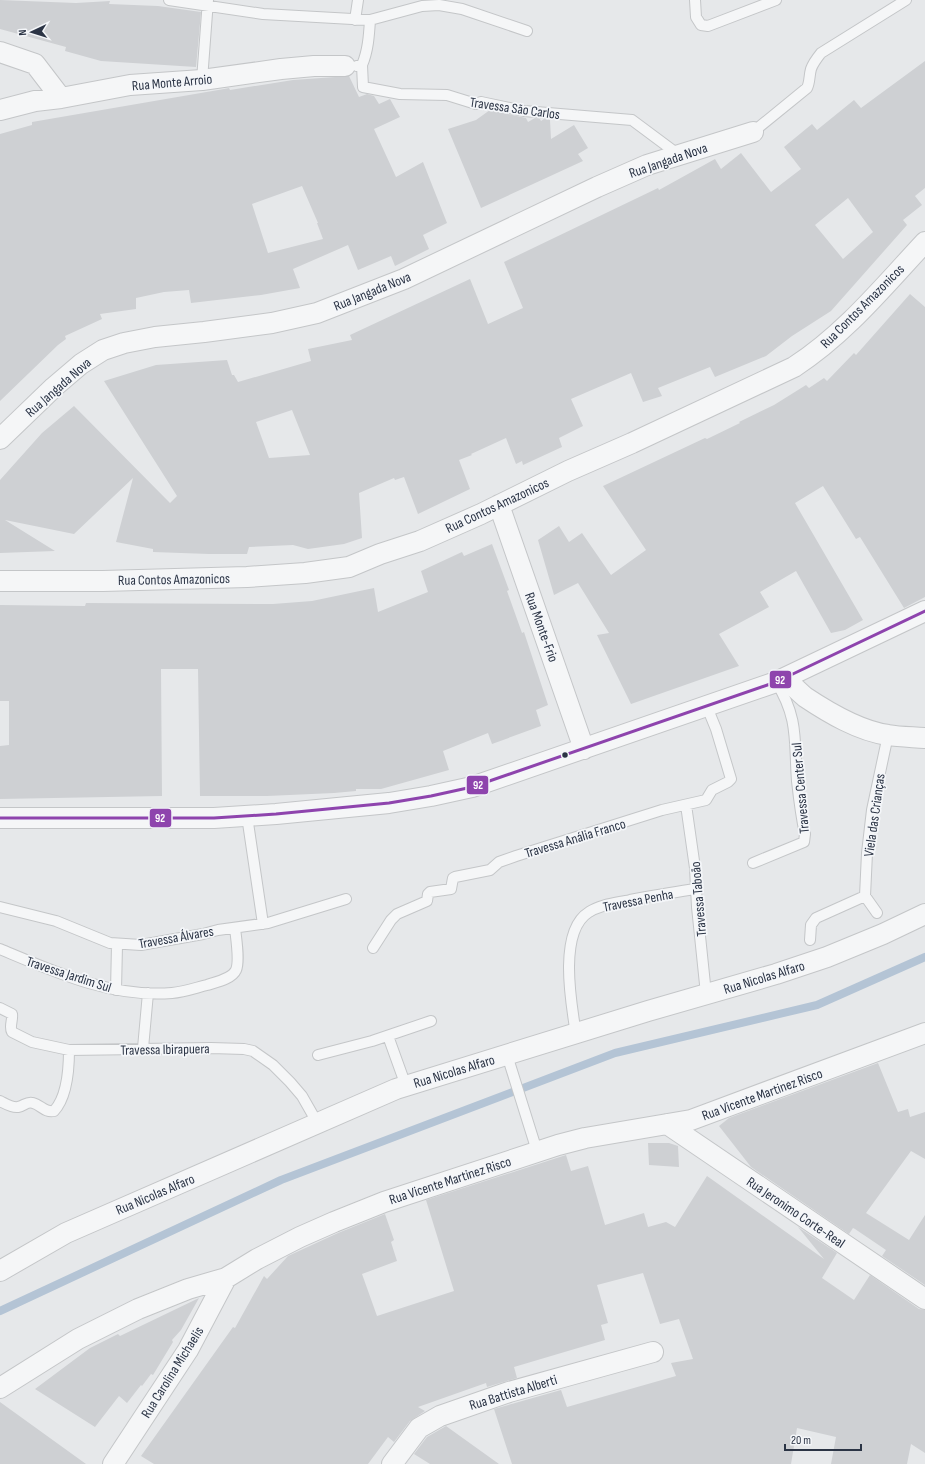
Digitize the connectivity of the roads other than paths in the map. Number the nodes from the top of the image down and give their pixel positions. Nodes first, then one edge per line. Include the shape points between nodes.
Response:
1 (169, 0) edge
2 (358, 0) edge
3 (407, 0) edge
4 (696, 0) edge
5 (776, 0) edge
6 (906, 0) edge
7 (440, 2) edge
8 (208, 3) edge
9 (892, 4) edge
10 (405, 10) junction
11 (355, 20) junction
12 (370, 20) junction
13 (527, 30) dead end
14 (0, 52) edge
15 (353, 66) junction
16 (202, 80) junction
17 (61, 98) junction
18 (0, 110) edge
19 (753, 132) joint
20 (679, 155) junction
21 (925, 242) edge
22 (0, 439) edge
23 (499, 505) junction
24 (0, 582) edge
25 (925, 611) edge
26 (781, 680) junction
27 (707, 707) junction
28 (888, 735) junction
29 (925, 738) edge
30 (584, 749) junction
31 (686, 805) junction
32 (247, 816) junction
33 (0, 818) edge
34 (753, 863) dead end
35 (696, 889) junction
36 (865, 896) junction
37 (346, 899) dead end
38 (0, 907) edge
39 (877, 913) dead end
40 (925, 914) edge
41 (263, 924) junction
42 (235, 928) junction
43 (810, 940) dead end
44 (117, 945) junction
45 (374, 948) dead end
46 (0, 949) edge
47 (116, 990) junction
48 (148, 993) junction
49 (706, 994) junction
50 (0, 1008) edge
51 (431, 1021) dead end
52 (925, 1033) edge
53 (576, 1034) junction
54 (388, 1036) junction
55 (143, 1048) junction
56 (69, 1050) junction
57 (318, 1055) dead end
58 (507, 1055) junction
59 (406, 1086) junction
60 (0, 1101) edge
61 (318, 1124) junction
62 (667, 1124) junction
63 (537, 1151) junction
64 (0, 1271) edge
65 (226, 1278) junction
66 (925, 1299) edge
67 (653, 1352) dead end
68 (0, 1388) edge
69 (113, 1464) edge
70 (392, 1464) edge

1 - 8 lane
2 - 11 lane
3 - 10 lane
4 - 5 lane via 696,17 701,25 708,26
6 - 9 lane
7 - 10 lane
7 - 13 lane
8 - 11 lane via 262,14
8 - 16 lane
9 - 19 lane via 821,53 813,63 807,88
10 - 12 lane
11 - 12 lane
12 - 15 lane via 366,55
14 - 17 street via 35,64
15 - 16 street, Rua Monte Arroio via 281,69
15 - 20 lane, Travessa São Carlos via 363,87 400,94 446,94 476,104 481,102 524,111 632,120
16 - 17 street, Rua Monte Arroio via 130,85
17 - 18 street, Rua Monte Arroio via 35,101
19 - 20 street, Rua Jangada Nova
20 - 22 street, Rua Jangada Nova via 647,164 404,279 317,313 272,323 155,337 103,350 81,364 54,387
21 - 23 street, Rua Contos Amazonicos via 836,336 794,368
23 - 24 street, Rua Contos Amazonicos via 420,541 349,567 247,577
23 - 30 street, Rua Monte-Frio
25 - 26 street
26 - 27 street
26 - 28 street via 820,706 856,725
26 - 34 lane, Travessa Center Sul via 792,715 804,842
27 - 30 street
27 - 31 lane, Travessa Anália Franco via 731,779 712,790 706,800
28 - 29 street
28 - 36 lane, Viela das Crianças via 872,810
30 - 32 street via 472,787 431,796 325,810
31 - 35 lane, Travessa Taboão
31 - 45 lane, Travessa Anália Franco via 662,810 516,856 499,862 490,870 455,877 451,889 430,892 427,901 397,914
32 - 33 street
32 - 41 lane
35 - 49 lane, Travessa Taboão
35 - 53 lane, Travessa Penha via 607,905 589,911 578,922 573,936 569,965 571,1005
36 - 39 lane
36 - 43 lane via 816,918 811,925
37 - 41 lane, Travessa Álvares
38 - 44 lane, Travessa Álvares via 56,921
40 - 49 street, Rua Nicolas Alfaro via 827,957
41 - 42 lane, Travessa Álvares
42 - 44 lane, Travessa Álvares via 141,946
42 - 48 lane, Travessa Jardim Sul via 237,967 232,975 188,990
44 - 47 lane
46 - 47 lane, Travessa Jardim Sul via 49,970
47 - 48 lane, Travessa Jardim Sul
48 - 55 lane
49 - 53 street, Rua Nicolas Alfaro
50 - 56 lane, Travessa Ibirapuera via 12,1014 12,1032 32,1042
51 - 54 lane
52 - 62 street, Rua Vicente Martinez Risco via 691,1120
53 - 58 street, Rua Nicolas Alfaro
54 - 57 lane
54 - 59 lane
55 - 56 lane, Travessa Ibirapuera
55 - 61 lane, Travessa Ibirapuera via 254,1051 290,1082 302,1096
56 - 60 lane via 67,1079 54,1111 48,1111 34,1103 28,1102 14,1107
58 - 59 street, Rua Nicolas Alfaro
58 - 63 lane
59 - 61 street, Rua Nicolas Alfaro
61 - 64 street, Rua Nicolas Alfaro via 66,1233
62 - 63 street, Rua Vicente Martinez Risco via 585,1138
62 - 66 street, Rua Jeronimo Corte-Real
63 - 65 street, Rua Vicente Martinez Risco via 384,1202 300,1237
65 - 68 street, Rua Vicente Martinez Risco via 188,1289 138,1309 78,1339
65 - 69 street, Rua Carolina Michaelis via 188,1350
67 - 70 street, Rua Battista Alberti via 509,1392 440,1416 419,1428

